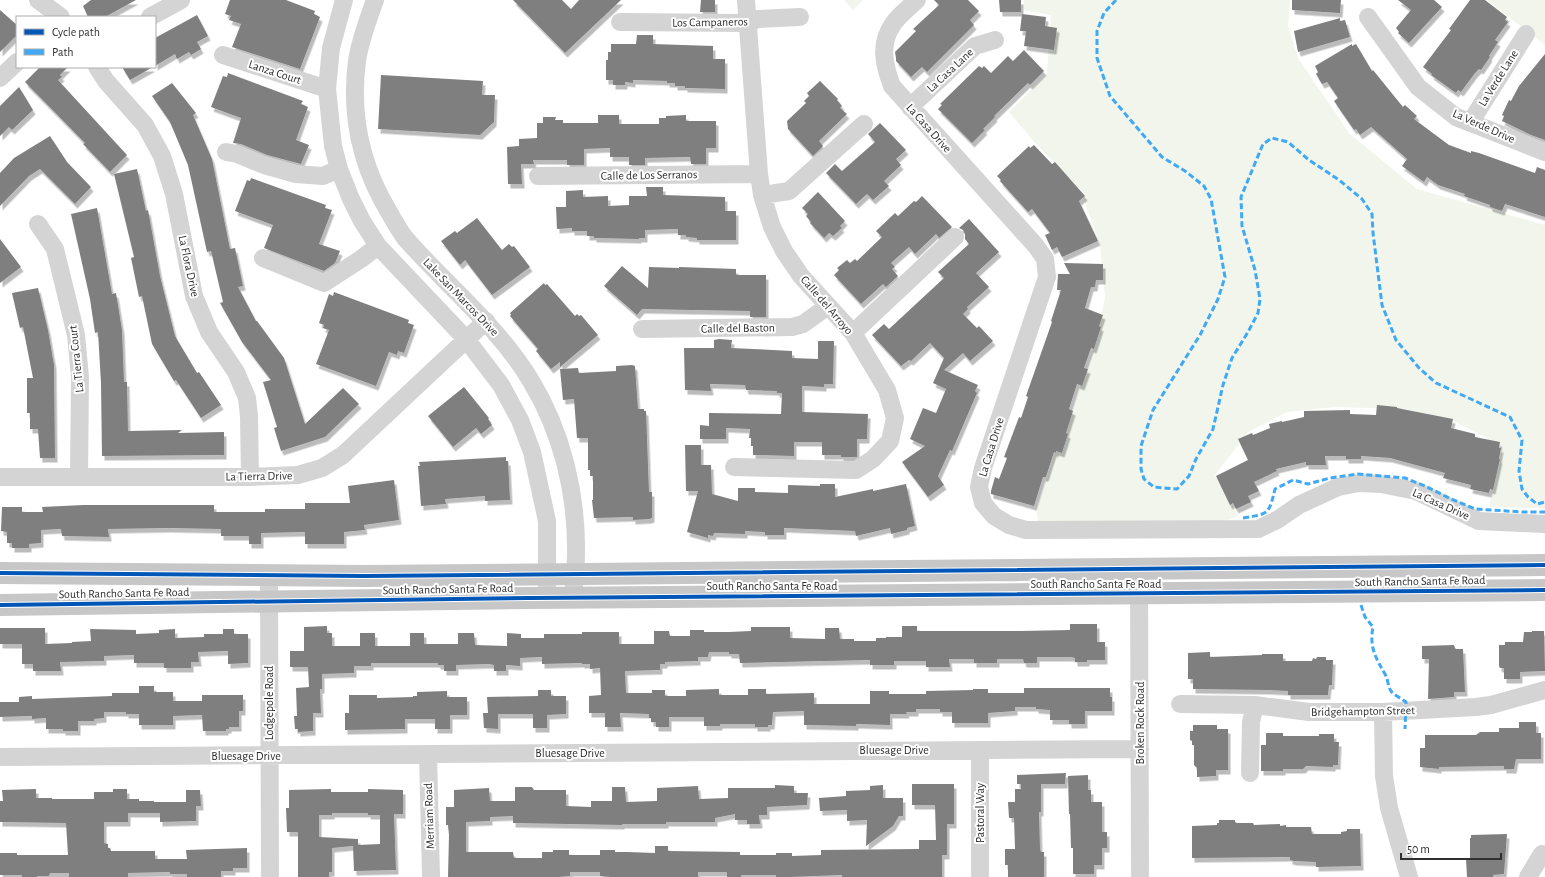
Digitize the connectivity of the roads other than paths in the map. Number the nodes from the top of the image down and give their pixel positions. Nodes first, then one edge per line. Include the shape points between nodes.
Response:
1 (38, 0) edge
2 (181, 0) edge
3 (375, 0) edge
4 (746, 0) edge
5 (918, 0) edge
6 (342, 1) edge
7 (61, 16) edge
8 (152, 16) edge
9 (800, 17) dead end
10 (1368, 17) dead end
11 (620, 22) dead end
12 (748, 23) junction
13 (1526, 34) dead end
14 (994, 40) dead end
15 (223, 55) dead end
16 (16, 63) edge
17 (98, 68) edge
18 (0, 78) edge
19 (327, 88) junction
20 (910, 107) junction
21 (1470, 123) junction
22 (864, 124) dead end
23 (226, 152) dead end
24 (1545, 152) edge
25 (339, 169) junction
26 (759, 174) junction
27 (538, 176) dead end
28 (762, 194) junction
29 (38, 224) dead end
30 (955, 237) dead end
31 (378, 246) junction
32 (263, 258) dead end
33 (828, 306) junction
34 (486, 322) junction
35 (642, 329) dead end
36 (853, 334) junction
37 (466, 339) junction
38 (734, 467) dead end
39 (79, 476) junction
40 (0, 477) edge
41 (250, 477) junction
42 (1545, 524) edge
43 (1545, 565) edge
44 (1139, 570) junction
45 (0, 573) edge
46 (546, 574) junction
47 (575, 574) junction
48 (269, 576) junction
49 (1545, 590) edge
50 (1139, 594) junction
51 (547, 598) junction
52 (573, 598) junction
53 (269, 602) junction
54 (0, 605) edge
55 (1545, 690) edge
56 (1180, 704) dead end
57 (1255, 705) junction
58 (1383, 712) junction
59 (1140, 749) junction
60 (980, 750) junction
61 (428, 754) junction
62 (270, 756) junction
63 (0, 758) edge
64 (1250, 773) dead end
65 (1542, 854) dead end
66 (270, 877) edge
67 (431, 877) edge
68 (980, 877) edge
69 (1140, 877) edge
70 (1409, 877) edge
71 (1528, 877) edge

1 - 7 street
2 - 8 street
3 - 34 street, Lake San Marcos Drive via 357,62 357,120 363,158 380,198 403,236
4 - 12 street, Calle del Arroyo
5 - 20 street, La Casa Drive via 893,24 884,41 883,55 892,86
6 - 19 street, Lake San Marcos Drive via 331,48
9 - 12 street, Los Campaneros via 758,19
10 - 21 street, La Verde Drive via 1418,88 1456,117
11 - 12 street, Los Campaneros
12 - 26 street, Calle del Arroyo
13 - 21 street, La Verde Lane
14 - 20 street, La Casa Lane via 975,46
15 - 19 street, Lanza Court
16 - 18 street
17 - 41 street, La Flora Drive via 145,125 162,156 174,194 194,296 209,332 236,372 247,398
19 - 25 street, Lake San Marcos Drive via 333,146
20 - 42 street, La Casa Drive via 1045,259 1048,277 979,487 983,503 994,516 1026,530 1258,528 1338,487 1359,483 1381,484 1416,491 1479,521
21 - 24 street, La Verde Drive
22 - 28 street via 789,190
23 - 25 street via 296,174 323,176
25 - 31 street, Lake San Marcos Drive via 362,221
26 - 27 street, Calle de Los Serranos
26 - 28 street, Calle del Arroyo
28 - 33 street, Calle del Arroyo via 772,227 784,251 801,276
29 - 39 street, La Tierra Court via 55,250 76,335 80,377
30 - 36 street
31 - 32 street via 324,283
31 - 37 street, Lake San Marcos Drive
33 - 35 street, Calle del Baston via 803,324 792,327
33 - 36 street, Calle del Arroyo
34 - 37 street, La Tierra Drive
34 - 47 street, Lake San Marcos Drive via 525,372 553,428 567,469 571,492
36 - 38 street, Calle del Arroyo via 887,390 895,418 890,441 874,459 856,470
37 - 41 street, La Tierra Drive via 372,428 322,468 298,476
37 - 46 street, Lake San Marcos Drive via 501,385 520,420 532,452 547,521
39 - 40 street, La Tierra Drive
39 - 41 street, La Tierra Drive
43 - 44 main road, South Rancho Santa Fe Road
44 - 47 main road, South Rancho Santa Fe Road
44 - 50 street, Broken Rock Road
45 - 48 main road, South Rancho Santa Fe Road
46 - 47 main road, South Rancho Santa Fe Road
46 - 48 main road, South Rancho Santa Fe Road
46 - 51 street, Lake San Marcos Drive
47 - 52 street, Lake San Marcos Drive
48 - 53 street, Lodgepole Road
49 - 50 main road, South Rancho Santa Fe Road
50 - 52 main road, South Rancho Santa Fe Road
50 - 59 street, Broken Rock Road
51 - 52 main road, South Rancho Santa Fe Road
51 - 53 main road, South Rancho Santa Fe Road
53 - 54 main road, South Rancho Santa Fe Road
53 - 62 street, Lodgepole Road
55 - 58 street, Bridgehampton Street via 1476,708
56 - 57 street, Bridgehampton Street
57 - 58 street, Bridgehampton Street via 1309,712
57 - 64 street via 1251,722
58 - 70 street via 1384,776 1389,808
59 - 60 street, Bluesage Drive
59 - 69 street, Broken Rock Road
60 - 61 street, Bluesage Drive
60 - 68 street, Pastoral Way
61 - 62 street, Bluesage Drive
61 - 67 street, Merriam Road
62 - 63 street, Bluesage Drive
62 - 66 street, Lodgepole Road
65 - 71 street

